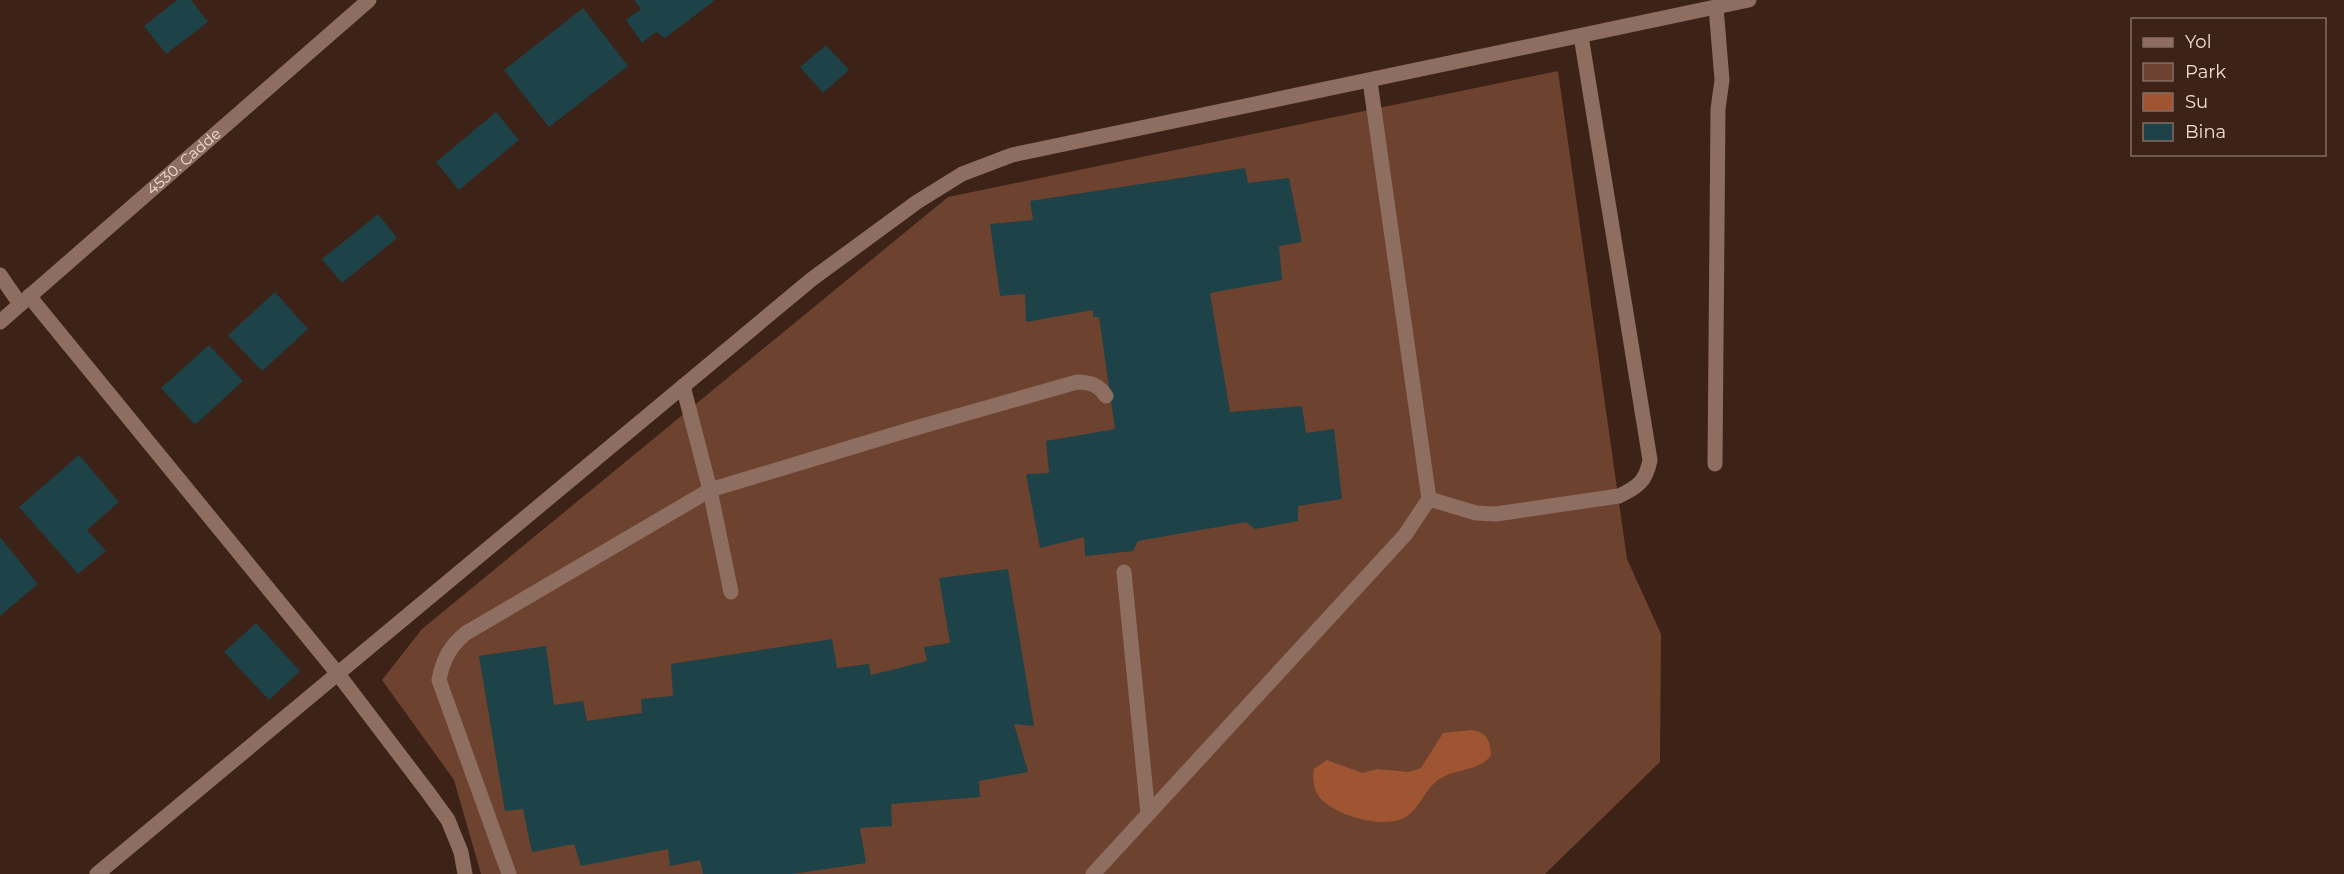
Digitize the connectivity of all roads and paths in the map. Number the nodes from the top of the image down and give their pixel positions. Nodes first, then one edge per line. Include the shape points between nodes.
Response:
1 (369, 0) edge
2 (1749, 0) edge
3 (1716, 7) junction
4 (1581, 36) junction
5 (1370, 81) junction
6 (0, 275) edge
7 (25, 300) junction
8 (0, 322) edge
9 (683, 386) junction
10 (1106, 396) dead end
11 (1716, 464) dead end
12 (710, 490) junction
13 (1429, 499) junction
14 (1124, 572) dead end
15 (731, 592) dead end
16 (338, 674) junction
17 (1148, 814) junction
18 (97, 874) edge
19 (465, 874) edge
20 (509, 874) edge
21 (1093, 874) edge

1 - 7 street, 4530. Cadde
2 - 3 street
3 - 4 street
3 - 11 street via 1722,80 1718,109
4 - 5 street
4 - 13 street via 1650,459 1647,476 1619,496 1496,514 1465,511
5 - 9 street via 1011,155 962,174 812,279
5 - 13 street
6 - 7 street
7 - 8 street, 4530. Cadde
7 - 16 street
9 - 12 street
9 - 16 street
10 - 12 street via 1088,382 1077,382
12 - 15 street
12 - 20 street via 466,633 448,652 440,680
13 - 17 street via 1405,535
14 - 17 street
16 - 18 street
16 - 19 street via 448,820
17 - 21 street

